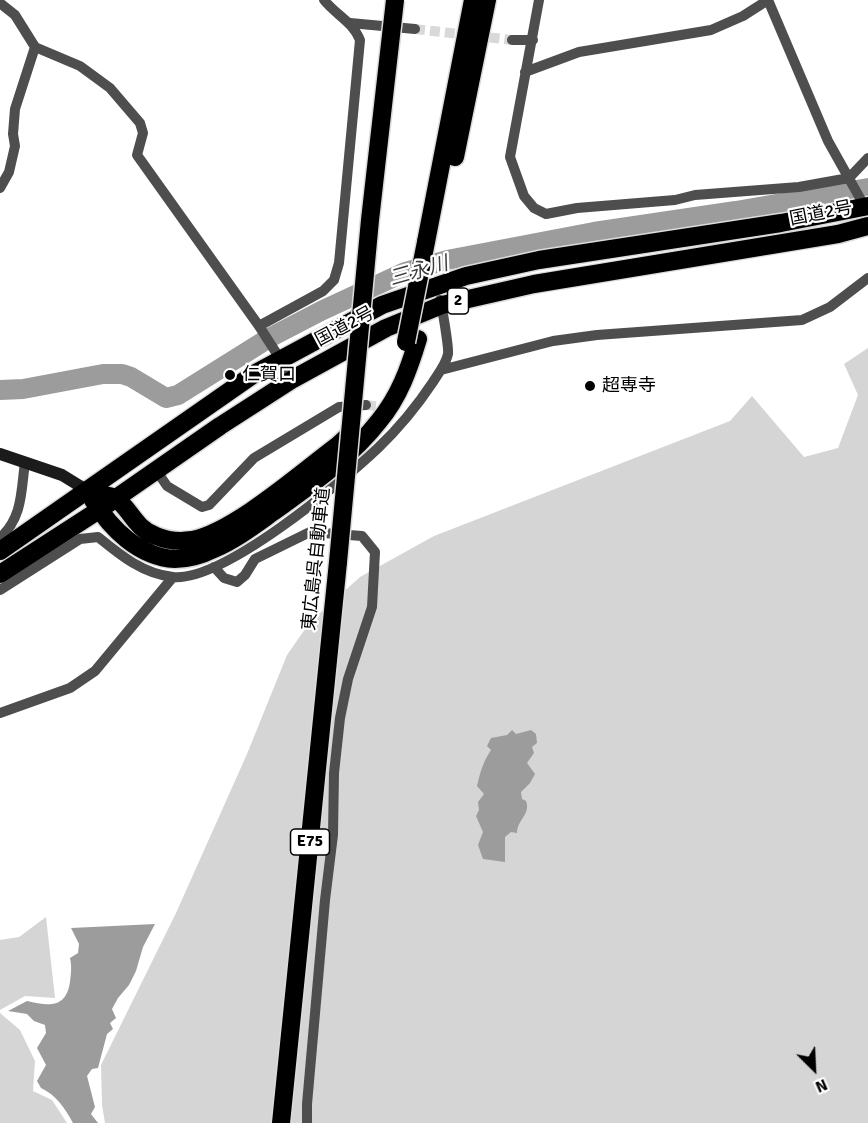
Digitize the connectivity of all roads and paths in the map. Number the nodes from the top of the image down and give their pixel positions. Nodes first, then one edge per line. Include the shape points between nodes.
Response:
1 (324, 0) edge
2 (395, 0) edge
3 (473, 0) edge
4 (487, 0) edge
5 (539, 0) edge
6 (0, 3) edge
7 (350, 23) junction
8 (415, 29) tunnel mouth
9 (512, 40) tunnel mouth
10 (533, 40) junction
11 (35, 47) junction
12 (525, 72) junction
13 (868, 158) edge
14 (849, 178) junction
15 (0, 188) edge
16 (867, 207) edge
17 (868, 226) edge
18 (432, 240) junction
19 (868, 278) edge
20 (434, 286) junction
21 (442, 305) junction
22 (259, 326) junction
23 (411, 341) junction
24 (280, 359) junction
25 (441, 370) junction
26 (293, 378) junction
27 (366, 405) tunnel mouth
28 (396, 408) tunnel mouth
29 (412, 411) junction
30 (0, 454) edge
31 (25, 462) junction
32 (156, 470) junction
33 (88, 491) junction
34 (116, 498) junction
35 (99, 510) junction
36 (0, 538) edge
37 (0, 551) edge
38 (29, 563) junction
39 (214, 567) junction
40 (0, 574) edge
41 (173, 577) junction
42 (0, 590) edge
43 (0, 713) edge
44 (281, 1123) edge
45 (307, 1123) edge

1 - 7 street
2 - 44 highway, 東広島呉自動車道 / E75, bridge
3 - 18 highway
4 - 18 highway
5 - 10 street
6 - 11 street via 15,15
7 - 8 street
7 - 22 street via 360,40 339,263 334,280 323,291
9 - 10 street
10 - 12 street
11 - 15 street via 15,110 15,146 9,172
11 - 22 street via 80,66 110,88 140,123 143,133 136,155
12 - 14 street via 579,52 711,30 768,0 828,141
12 - 14 street via 510,157 524,196 546,214 695,195 799,187
13 - 14 street
14 - 16 street
16 - 20 highway, 国道2号 / 2 via 539,260
17 - 21 highway, 国道2号 / 2 via 534,284
18 - 23 highway
19 - 25 street via 830,307 802,320 553,341
20 - 21 street
20 - 24 highway, 国道2号 / 2 via 382,305
21 - 25 street via 448,354
21 - 26 highway, 国道2号 / 2 via 386,328
22 - 24 street
23 - 34 highway via 373,412 337,446 232,523 192,540 172,541 137,525
23 - 35 highway via 409,367 398,393 360,443 300,492 223,545 196,556 157,556 127,541
24 - 26 street
24 - 33 highway, 国道2号 / 2
25 - 29 street
26 - 32 highway, 国道2号 / 2
27 - 32 street via 339,407 254,458 209,505 202,507 167,486
28 - 29 street
29 - 39 street via 378,448 327,492 272,533
30 - 31 main road
31 - 33 main road via 62,475
31 - 36 street via 17,517
32 - 34 highway, 国道2号 / 2
33 - 34 highway
33 - 35 highway
33 - 37 highway, 国道2号 / 2
34 - 35 highway, 国道2号 / 2
35 - 38 highway, 国道2号 / 2
38 - 40 highway, 国道2号 / 2
38 - 41 street via 80,539 98,537 134,565
38 - 42 street
39 - 41 street
39 - 45 street via 224,578 237,582 255,559 310,532 362,536 375,552 372,607 348,679 340,718
41 - 43 street via 95,671 70,688

